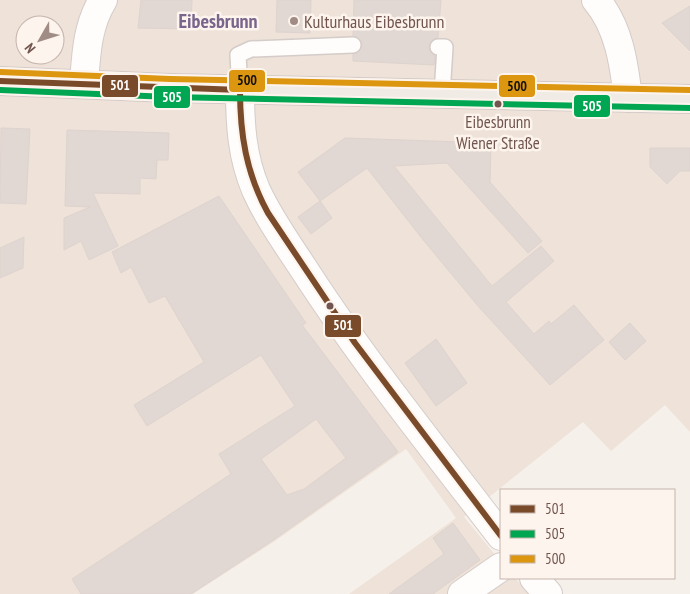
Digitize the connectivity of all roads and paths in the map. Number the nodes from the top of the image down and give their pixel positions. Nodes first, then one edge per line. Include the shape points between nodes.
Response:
1 (103, 0) edge
2 (596, 0) edge
3 (353, 45) dead end
4 (438, 47) dead end
5 (239, 77) junction
6 (0, 81) edge
7 (84, 84) junction
8 (442, 94) junction
9 (628, 98) junction
10 (690, 99) edge
11 (500, 535) edge
12 (500, 568) edge
13 (535, 579) edge
14 (462, 594) edge
15 (548, 594) edge

1 - 7 street via 91,27
2 - 9 street via 619,46
3 - 5 lane via 251,49 238,55
4 - 8 lane via 445,47
5 - 7 main road
5 - 8 main road
5 - 11 street via 240,138 256,189 268,214 329,308
6 - 7 main road
8 - 9 main road
9 - 10 main road
12 - 14 street
13 - 15 street

